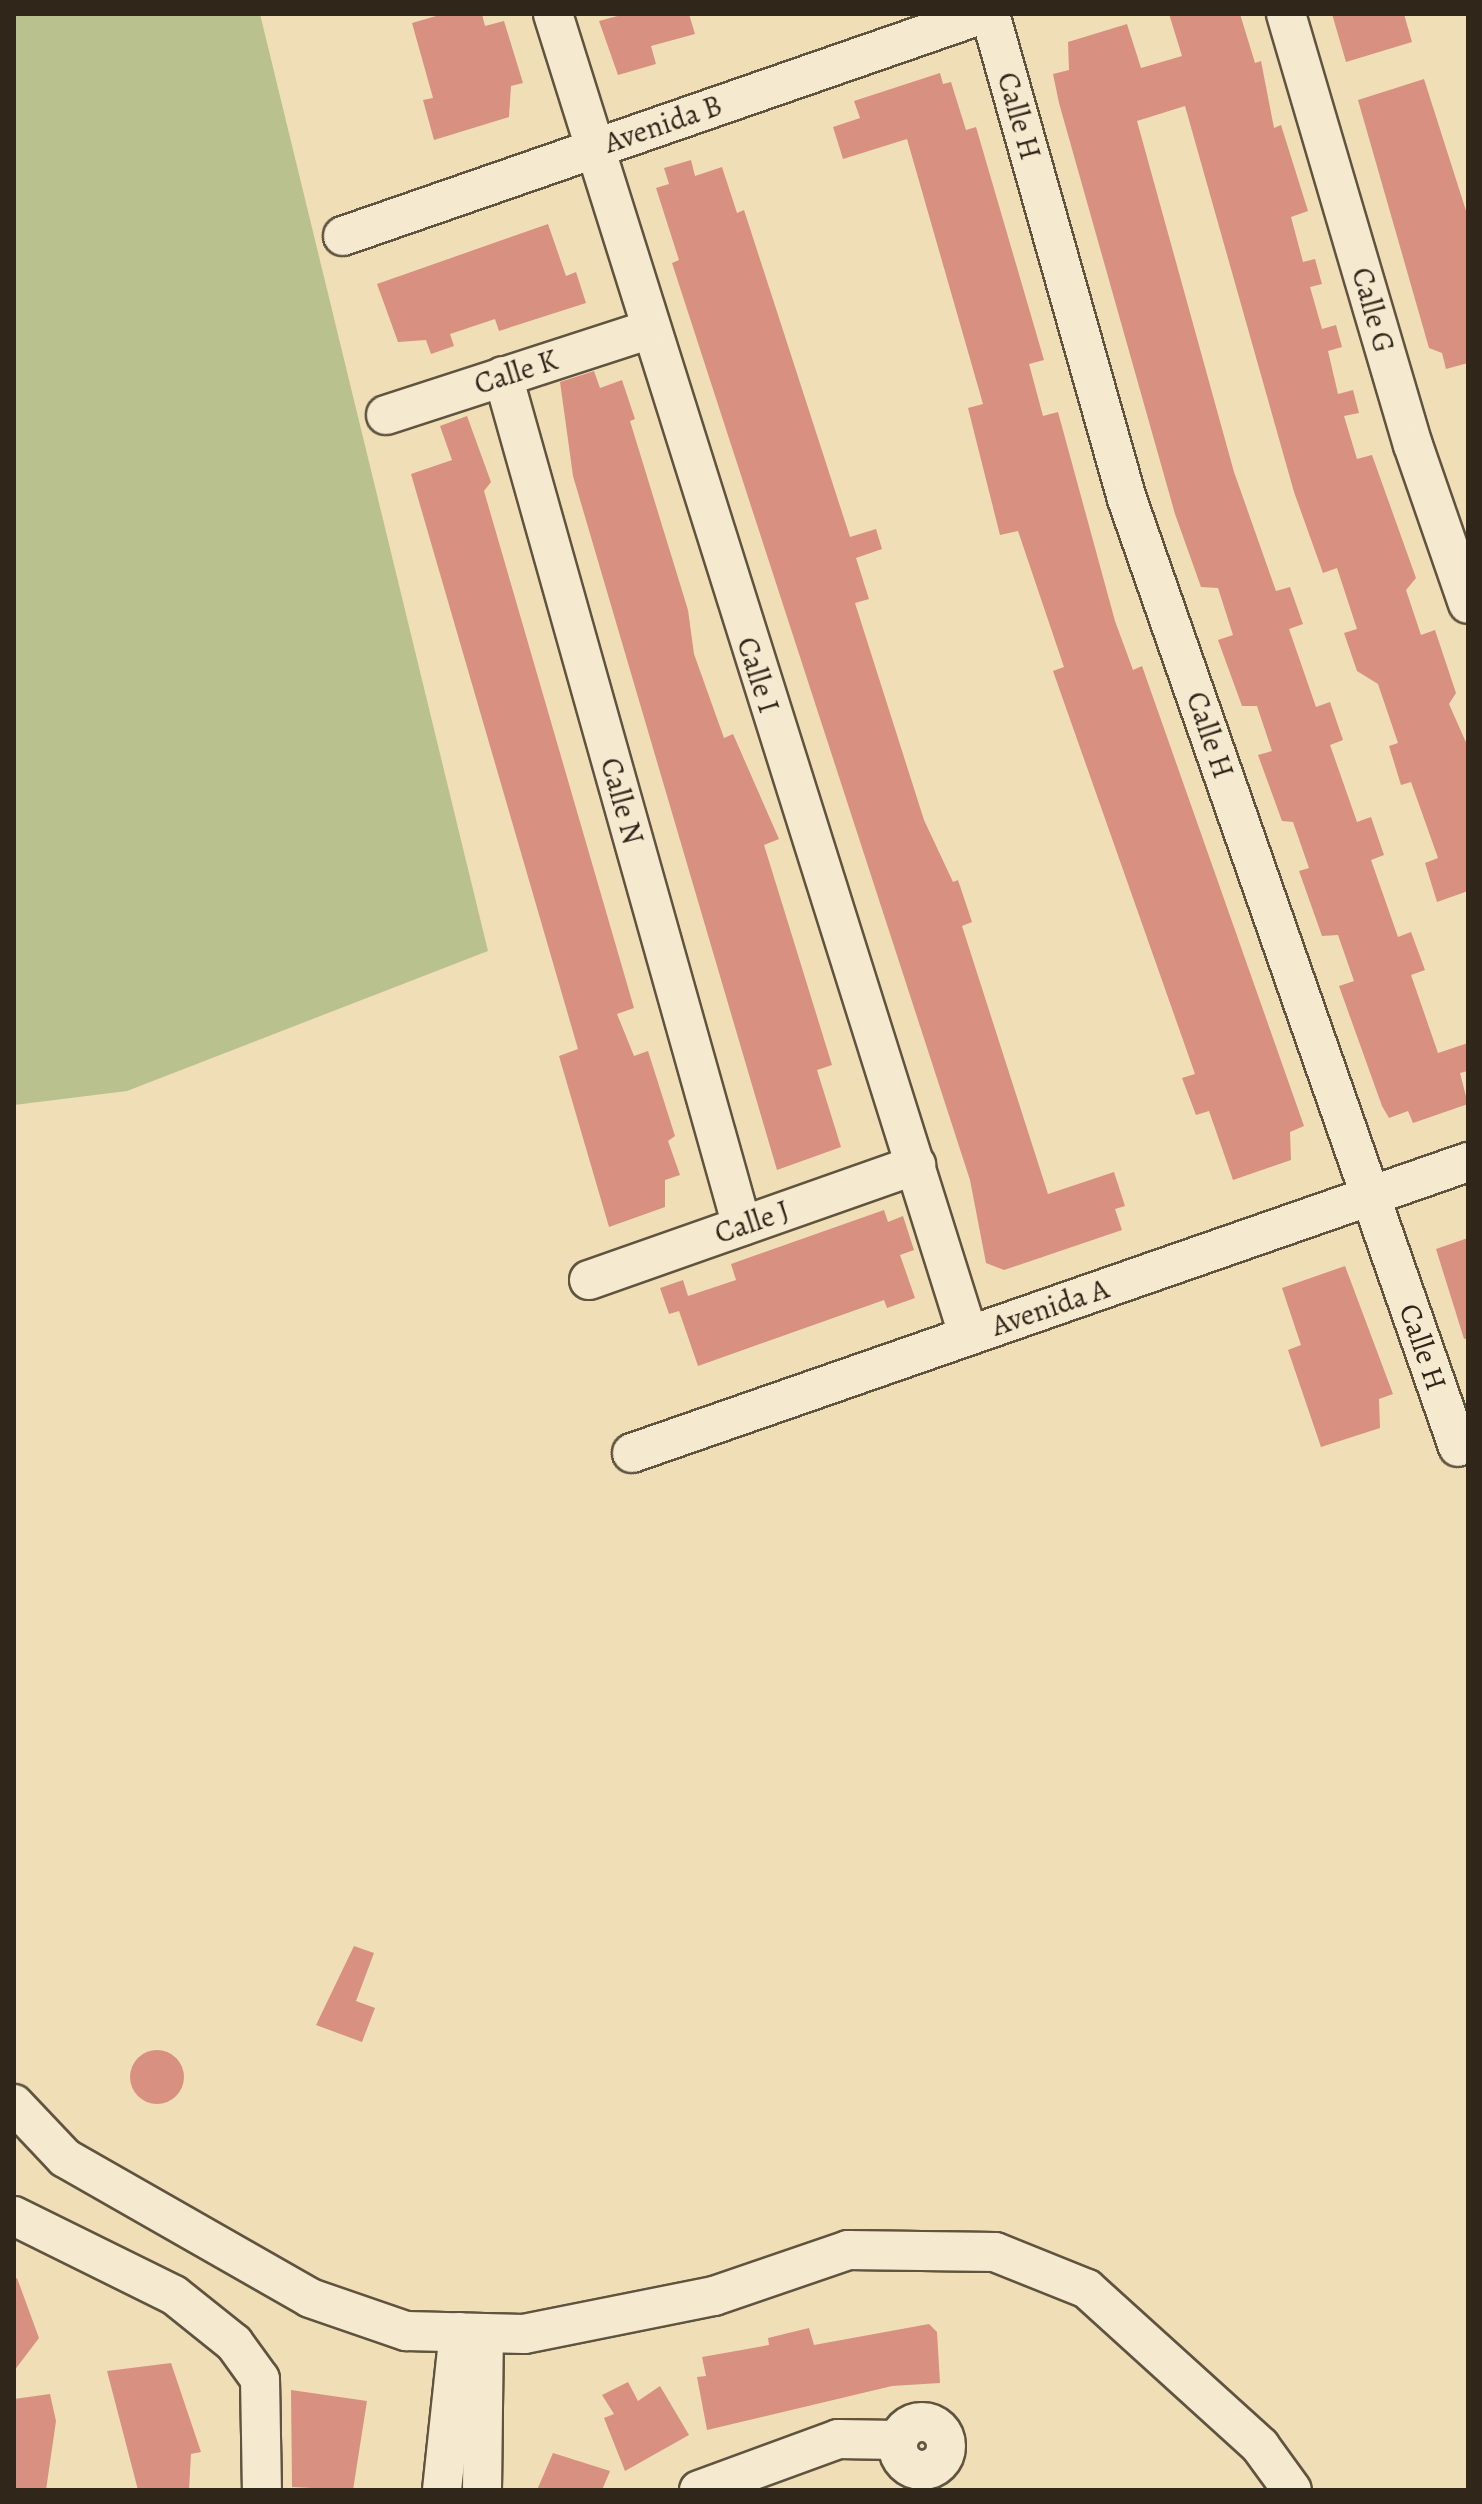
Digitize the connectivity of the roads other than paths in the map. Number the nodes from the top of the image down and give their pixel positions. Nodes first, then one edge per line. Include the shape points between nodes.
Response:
1 (553, 14) edge
2 (983, 14) edge
3 (990, 14) edge
4 (1286, 14) edge
5 (592, 148) junction
6 (343, 236) dead end
7 (647, 330) junction
8 (503, 376) junction
9 (386, 415) dead end
10 (1468, 604) edge
11 (1468, 1162) edge
12 (916, 1165) junction
13 (1371, 1196) junction
14 (742, 1226) junction
15 (589, 1280) dead end
16 (968, 1334) junction
17 (1458, 1447) dead end
18 (632, 1453) dead end
19 (14, 2104) edge
20 (14, 2216) edge
21 (471, 2333) junction
22 (898, 2440) dead end
23 (262, 2490) edge
24 (442, 2490) edge
25 (482, 2490) edge
26 (699, 2490) edge
27 (1292, 2490) edge

1 - 5 street, Calle I
2 - 5 street, Avenida B
3 - 13 street, Calle H via 1127,499
4 - 10 street, Calle G via 1413,445
5 - 6 street, Avenida B
5 - 7 street, Calle I
7 - 8 street, Calle K
7 - 12 street, Calle I
8 - 9 street, Calle K
8 - 14 street, Calle N
11 - 13 street, Avenida A
12 - 14 street, Calle J
12 - 16 street, Calle I
13 - 16 street, Avenida A
13 - 17 street, Calle H
14 - 15 street, Calle J
16 - 18 street, Avenida A
19 - 21 street via 65,2158 310,2298 406,2331
20 - 23 street via 174,2295 234,2343 260,2379
21 - 24 street
21 - 25 street
21 - 27 street via 524,2334 714,2296 848,2250 995,2252 1087,2289 1260,2446
22 - 26 street via 838,2439

